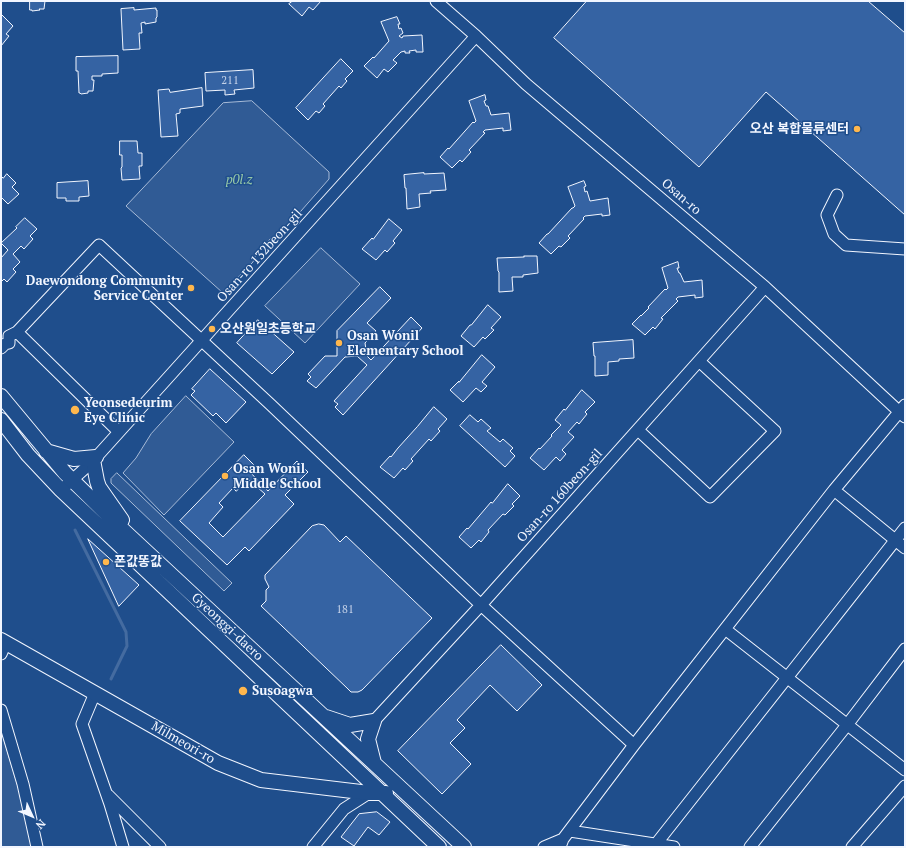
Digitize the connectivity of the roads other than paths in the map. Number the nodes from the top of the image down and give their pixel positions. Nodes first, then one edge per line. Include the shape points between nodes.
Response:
1 (436, 1) edge
2 (476, 36) junction
3 (837, 194) dead end
4 (905, 249) edge
5 (765, 287) junction
6 (17, 332) junction
7 (202, 341) junction
8 (1, 348) edge
9 (698, 361) junction
10 (1, 396) edge
11 (903, 411) edge
12 (1, 420) edge
13 (638, 430) junction
14 (120, 432) junction
15 (46, 451) junction
16 (95, 458) junction
17 (72, 481) junction
18 (61, 490) junction
19 (834, 490) junction
20 (905, 528) edge
21 (895, 540) junction
22 (140, 546) junction
23 (905, 548) edge
24 (481, 605) junction
25 (725, 629) junction
26 (3, 645) edge
27 (905, 649) edge
28 (788, 678) junction
29 (95, 693) junction
30 (1, 710) edge
31 (322, 716) junction
32 (374, 721) junction
33 (847, 725) junction
34 (634, 745) junction
35 (374, 763) junction
36 (905, 770) edge
37 (905, 786) edge
38 (403, 791) junction
39 (106, 793) junction
40 (376, 793) junction
41 (564, 839) edge
42 (655, 846) edge
43 (37, 847) edge
44 (123, 847) edge
45 (160, 847) edge
46 (313, 847) edge
47 (439, 847) edge
48 (464, 847) edge
49 (544, 847) edge
50 (674, 847) edge
51 (750, 847) edge
52 (852, 847) edge

1 - 2 street, Osan-ro
2 - 5 street, Osan-ro via 526,84
2 - 7 street, Osan-ro 132beon-gil
3 - 4 street via 827,215 834,234 846,245
5 - 9 street, Osan-ro 160beon-gil
5 - 11 street, Osan-ro
6 - 7 street via 99,245
6 - 8 street via 9,336 9,343
6 - 14 street
7 - 14 street, Osan-ro 132beon-gil
7 - 24 street
9 - 13 street, Osan-ro 160beon-gil
9 - 13 street via 776,431 710,498
10 - 15 main road, Gyeonggi-daero
11 - 19 street
12 - 18 main road, Gyeonggi-daero via 28,455
13 - 24 street, Osan-ro 160beon-gil
14 - 16 street, Osan-ro 132beon-gil
15 - 16 main road via 74,459
15 - 17 main road, Gyeonggi-daero
16 - 17 street, Osan-ro 132beon-gil
16 - 22 main road via 99,487
17 - 18 street, Osan-ro 132beon-gil
17 - 22 main road, Gyeonggi-daero
18 - 40 main road, Gyeonggi-daero
19 - 21 street
19 - 25 street
20 - 21 street
21 - 23 street
21 - 28 street
22 - 31 main road, Gyeonggi-daero
24 - 32 street, Osan-ro 160beon-gil
24 - 34 street
25 - 28 street
25 - 34 street
26 - 29 main road, Milmeori-ro
27 - 33 street
28 - 33 street
28 - 42 street
29 - 39 street via 82,724
29 - 40 main road, Milmeori-ro via 218,764 261,780
30 - 43 street via 24,784
31 - 32 main road via 350,725
31 - 35 main road, Gyeonggi-daero
32 - 35 main road via 368,739
33 - 36 street
33 - 51 street
34 - 41 street
35 - 38 main road, Gyeonggi-daero
37 - 52 street
38 - 40 main road, Milmeori-ro
38 - 48 main road, Gyeonggi-daero
39 - 44 street
39 - 45 street
40 - 46 street via 344,809
40 - 47 main road, Gyeonggi-daero
41 - 42 street
41 - 49 street
42 - 50 street

